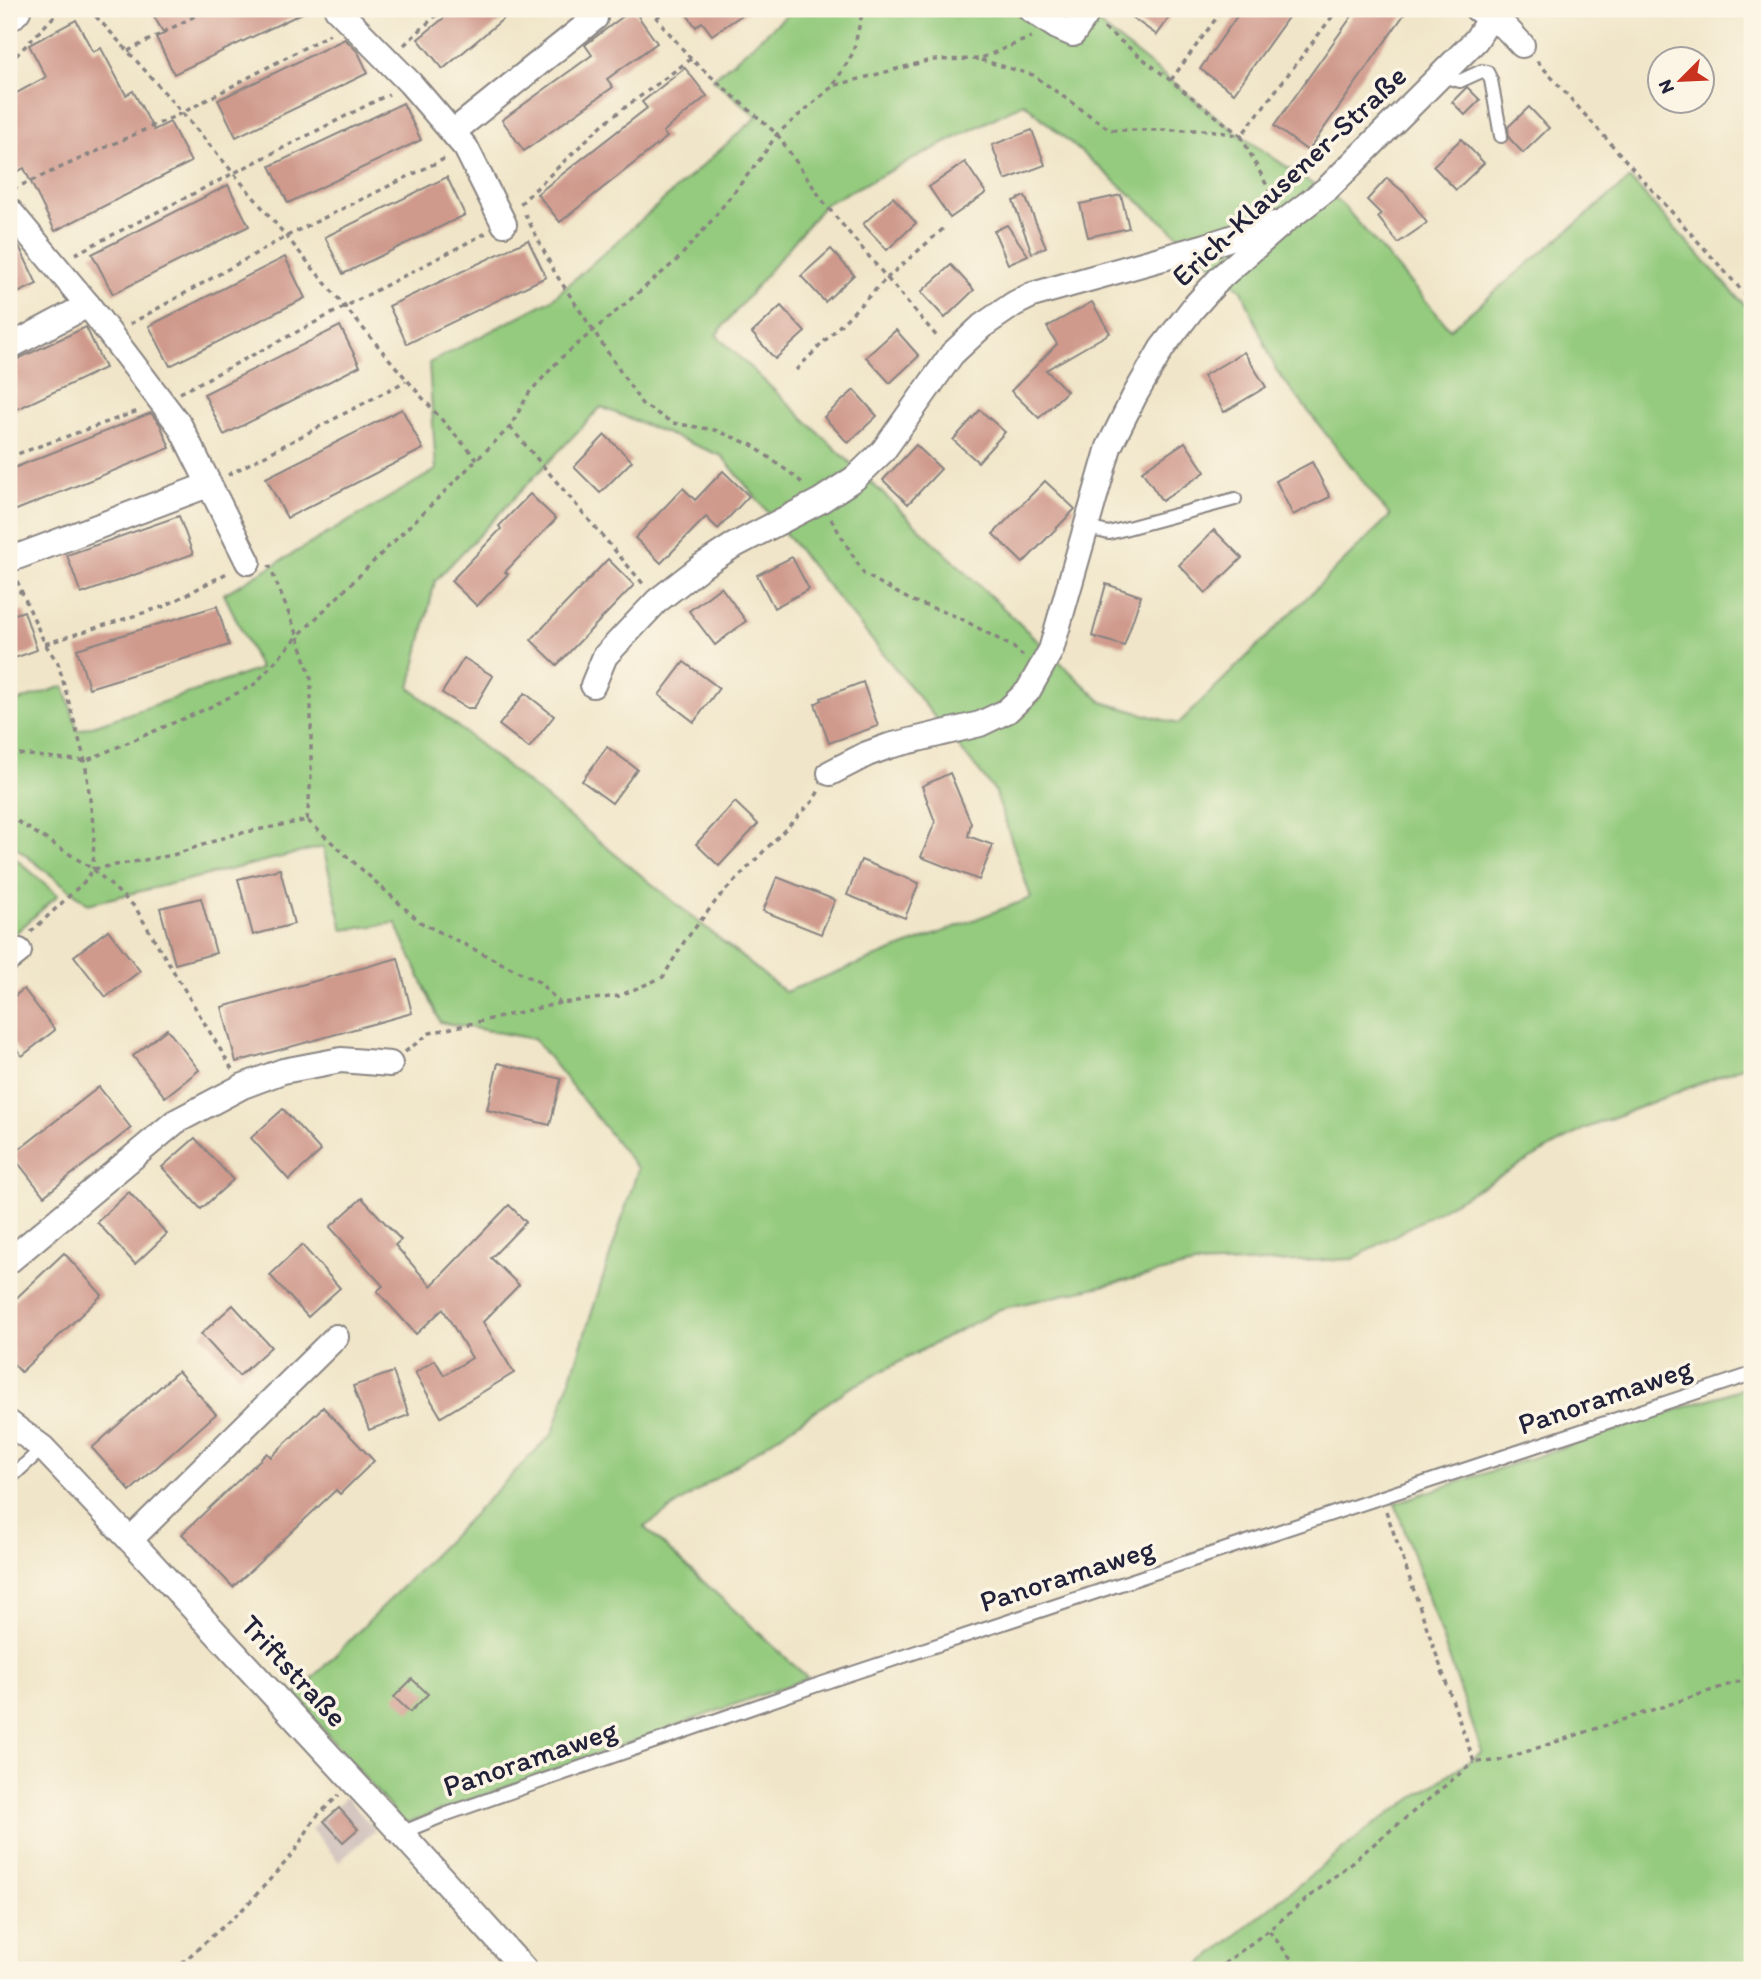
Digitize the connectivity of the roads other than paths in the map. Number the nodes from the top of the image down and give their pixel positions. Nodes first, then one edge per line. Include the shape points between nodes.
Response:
1 (13, 9) edge
2 (1030, 9) edge
3 (1088, 11) edge
4 (9, 14) edge
5 (1483, 14) edge
6 (344, 16) edge
7 (594, 18) dead end
8 (1522, 45) road end
9 (1441, 76) junction
10 (1502, 136) dead end
11 (460, 140) junction
12 (9, 210) edge
13 (1285, 221) junction
14 (504, 224) road end
15 (88, 306) junction
16 (9, 347) edge
17 (208, 485) junction
18 (1235, 499) dead end
19 (1087, 528) junction
20 (248, 562) road end
21 (11, 566) edge
22 (593, 685) dead end
23 (830, 773) road end
24 (390, 1064) road end
25 (9, 1261) edge
26 (336, 1336) dead end
27 (1752, 1374) edge
28 (9, 1423) edge
29 (43, 1448) junction
30 (9, 1479) edge
31 (130, 1539) junction
32 (401, 1833) junction
33 (525, 1970) edge

1 - 4 street
2 - 3 street via 1073,34
5 - 8 street
5 - 9 street, Erich-Klausener-Straße via 1476,40
6 - 11 street
7 - 11 street
9 - 10 lane via 1460,81 1488,72
9 - 13 street, Erich-Klausener-Straße via 1328,188
11 - 14 street
12 - 15 street
13 - 19 street, Erich-Klausener-Straße via 1221,277 1162,348 1109,447
13 - 22 street via 1014,304 952,354 883,451 855,478 820,502 731,547 657,601 605,656
15 - 16 street
15 - 17 street via 180,426
17 - 20 street
17 - 21 street
18 - 19 lane via 1109,533
19 - 23 street, Erich-Klausener-Straße via 1051,650 1028,691 1007,711 980,724 889,746
24 - 25 street via 341,1059 283,1071 243,1086 176,1122
26 - 31 street
27 - 32 lane, Panoramaweg via 820,1684
28 - 29 street, Triftstraße
29 - 30 lane
29 - 31 street, Triftstraße
31 - 32 street, Triftstraße
32 - 33 street, Triftstraße

